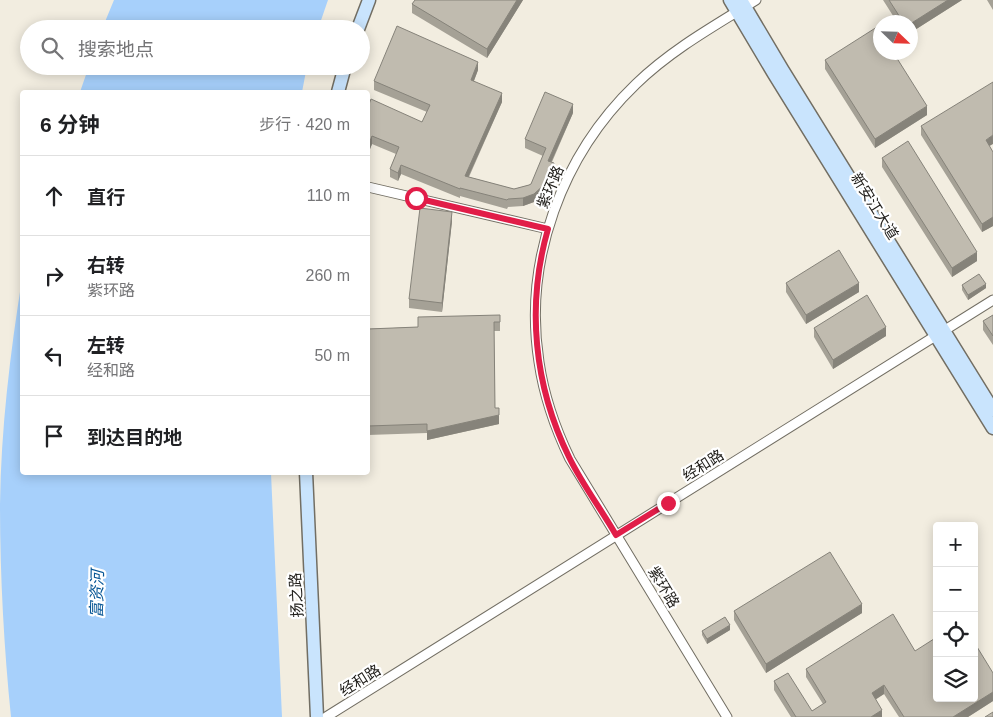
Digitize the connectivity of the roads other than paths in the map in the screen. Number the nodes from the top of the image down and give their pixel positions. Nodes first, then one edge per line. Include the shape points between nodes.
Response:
1 (369, 0) edge
2 (730, 0) edge
3 (745, 5) edge
4 (361, 20) edge
5 (343, 75) edge
6 (339, 90) edge
7 (370, 186) edge
8 (548, 229) junction
9 (993, 300) edge
10 (940, 333) junction
11 (993, 410) edge
12 (993, 428) edge
13 (306, 475) edge
14 (616, 535) junction
15 (317, 717) edge
16 (326, 717) edge
17 (727, 717) edge

1 - 4 main road
2 - 3 main road, 新安江大道
3 - 8 street, 紫环路 via 668,56 618,102 590,138 573,167
3 - 10 main road, 新安江大道
5 - 6 main road
7 - 8 street
8 - 14 street, 紫环路 via 536,308 536,343 542,382 553,420 570,459
9 - 10 street, 经和路
10 - 11 main road, 新安江大道
10 - 12 main road, 新安江大道
10 - 14 street, 经和路
13 - 15 main road, 扬之路
14 - 16 street, 经和路
14 - 17 street, 紫环路

